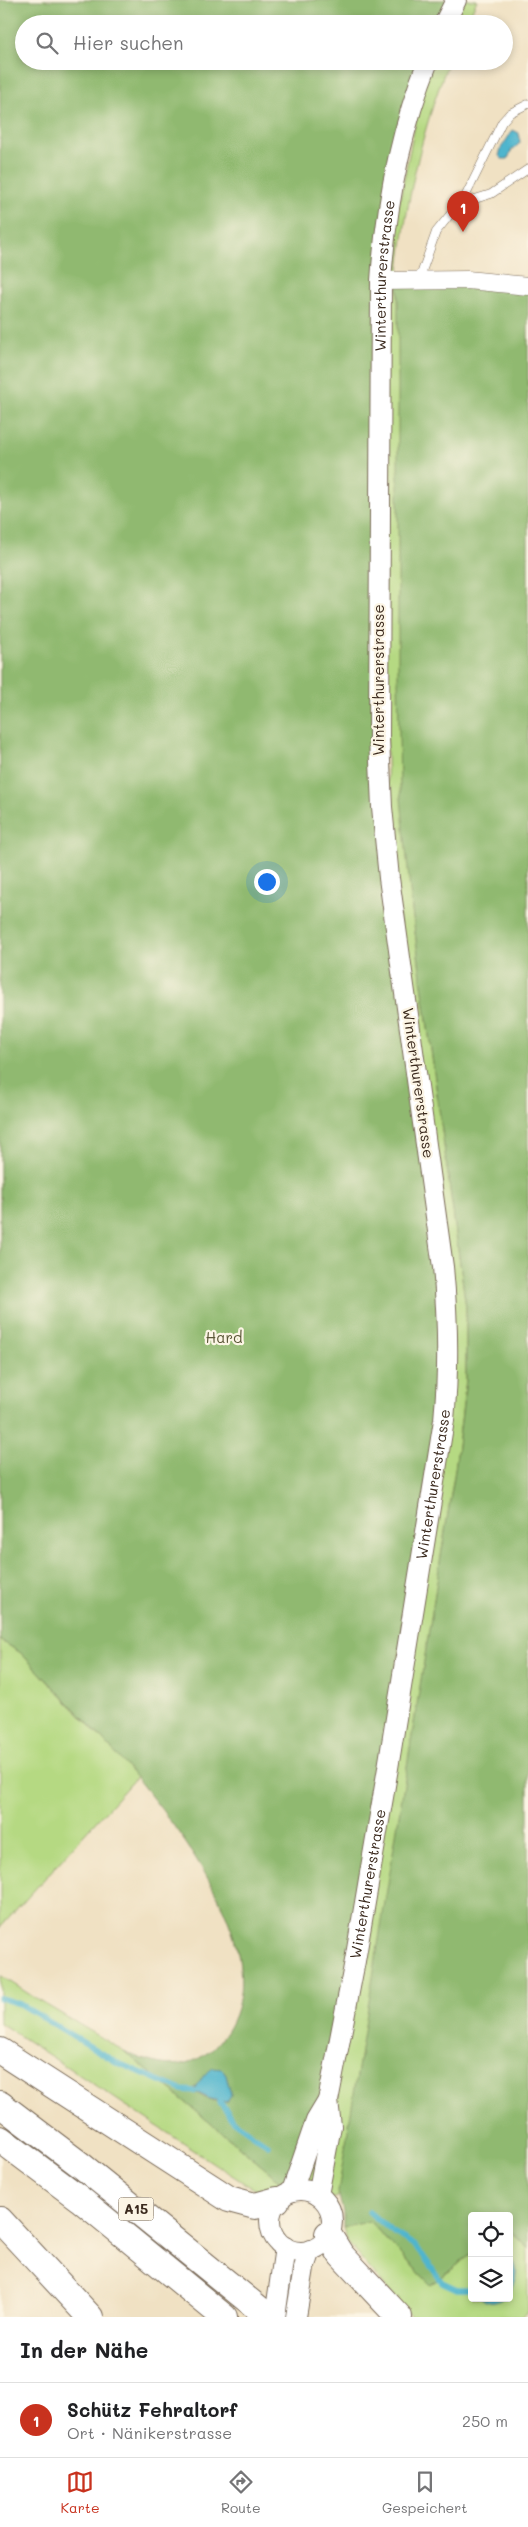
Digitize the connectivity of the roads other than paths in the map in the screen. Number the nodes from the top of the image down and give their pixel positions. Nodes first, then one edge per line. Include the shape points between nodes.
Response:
1 (456, 0) edge
2 (448, 15) edge
3 (425, 70) edge
4 (528, 104) edge
5 (528, 169) edge
6 (459, 204) junction
7 (419, 280) junction
8 (381, 281) junction
9 (528, 286) edge
10 (0, 2051) edge
11 (328, 2100) junction
12 (0, 2104) edge
13 (0, 2139) edge
14 (318, 2195) junction
15 (285, 2196) junction
16 (0, 2220) edge
17 (319, 2242) junction
18 (285, 2248) junction
19 (297, 2309) edge
20 (90, 2317) edge
21 (224, 2317) edge
22 (269, 2317) edge
23 (275, 2317) edge
24 (399, 2317) edge

1 - 2 main road
3 - 8 main road, Winterthurerstrasse via 396,169 386,222
4 - 6 lane via 510,112 502,122
5 - 6 lane via 491,194
6 - 7 lane via 436,232
7 - 8 street
7 - 9 street
8 - 11 main road, Winterthurerstrasse via 378,682 382,807 443,1267 448,1344 444,1420 388,1768
10 - 15 highway via 229,2199 255,2206
11 - 14 main road, Winterthurerstrasse via 331,2126
11 - 15 main road, Winterthurerstrasse via 316,2120
12 - 22 highway, A15
13 - 21 highway, A15 via 80,2199
14 - 15 main road via 301,2190
14 - 17 main road via 331,2217
15 - 18 main road, Winterthurerstrasse via 270,2217 273,2234
16 - 20 highway
17 - 18 main road via 302,2252
17 - 19 main road via 304,2268
17 - 24 highway via 341,2255
18 - 23 main road

